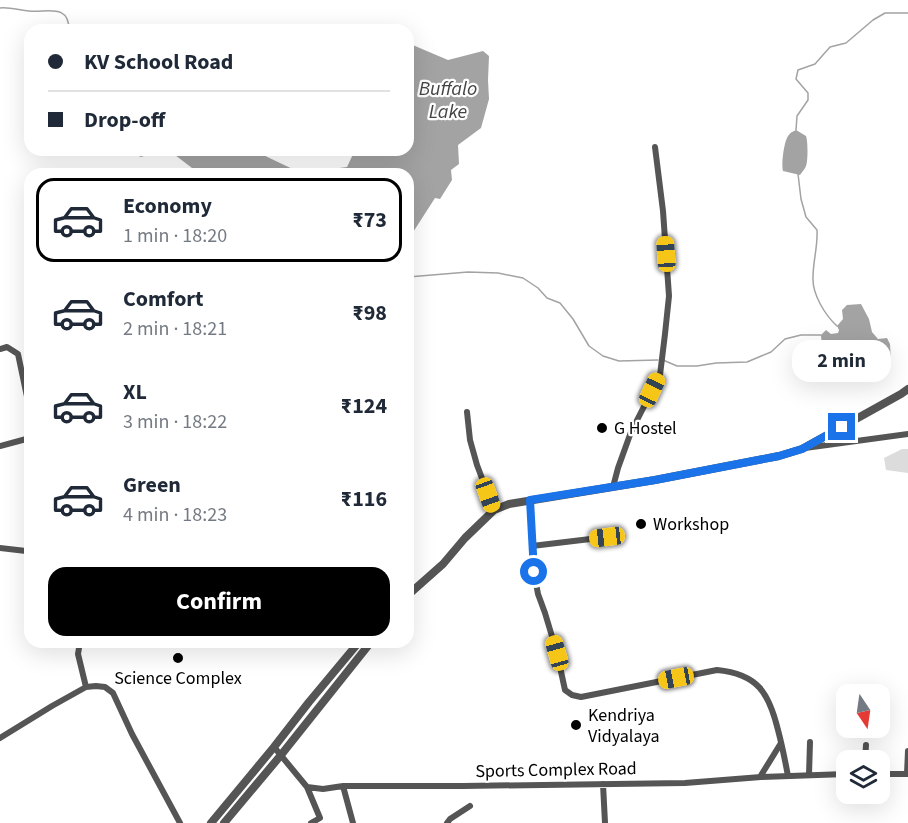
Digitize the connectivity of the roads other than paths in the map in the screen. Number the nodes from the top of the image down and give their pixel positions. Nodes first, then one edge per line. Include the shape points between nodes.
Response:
1 (655, 147) dead end
2 (0, 349) edge
3 (24, 382) edge
4 (908, 389) edge
5 (467, 411) dead end
6 (908, 434) edge
7 (24, 440) edge
8 (0, 446) edge
9 (802, 449) junction
10 (613, 487) junction
11 (530, 500) junction
12 (494, 510) junction
13 (607, 537) dead end
14 (532, 546) junction
15 (0, 548) edge
16 (24, 551) edge
17 (414, 590) edge
18 (79, 648) edge
19 (354, 648) edge
20 (366, 648) edge
21 (86, 687) junction
22 (0, 738) edge
23 (810, 742) dead end
24 (781, 743) junction
25 (866, 745) dead end
26 (274, 747) junction
27 (866, 750) edge
28 (908, 751) edge
29 (281, 755) junction
30 (836, 774) edge
31 (890, 774) edge
32 (908, 774) edge
33 (809, 775) junction
34 (788, 776) junction
35 (760, 777) junction
36 (603, 784) junction
37 (343, 786) junction
38 (307, 787) junction
39 (471, 807) dead end
40 (180, 823) edge
41 (211, 823) edge
42 (224, 823) edge
43 (311, 823) edge
44 (353, 823) edge
45 (447, 823) edge
46 (604, 823) edge

1 - 10 street via 669,296 660,375 631,432
2 - 3 street via 7,347 18,354
4 - 9 street
5 - 12 street via 470,441
6 - 9 street
7 - 8 street
9 - 10 street
10 - 11 street
11 - 12 street
11 - 14 street
12 - 17 street
13 - 14 street
14 - 24 street via 538,594 565,690 581,697 723,671 746,678 761,689 771,704
15 - 16 street
18 - 21 street
19 - 26 street
20 - 29 street
21 - 22 street
21 - 40 street via 105,687 113,693
23 - 33 street
24 - 34 street
24 - 35 street
25 - 27 street
26 - 29 street
26 - 41 street
28 - 32 street
29 - 38 street
29 - 42 street
30 - 33 street, Sports Complex Road
31 - 32 street
33 - 34 street, Sports Complex Road
34 - 35 street, Sports Complex Road
35 - 36 street, Sports Complex Road
36 - 37 street, Sports Complex Road
36 - 46 street
37 - 38 street, Sports Complex Road
37 - 44 street
38 - 43 street via 320,818
39 - 45 street

